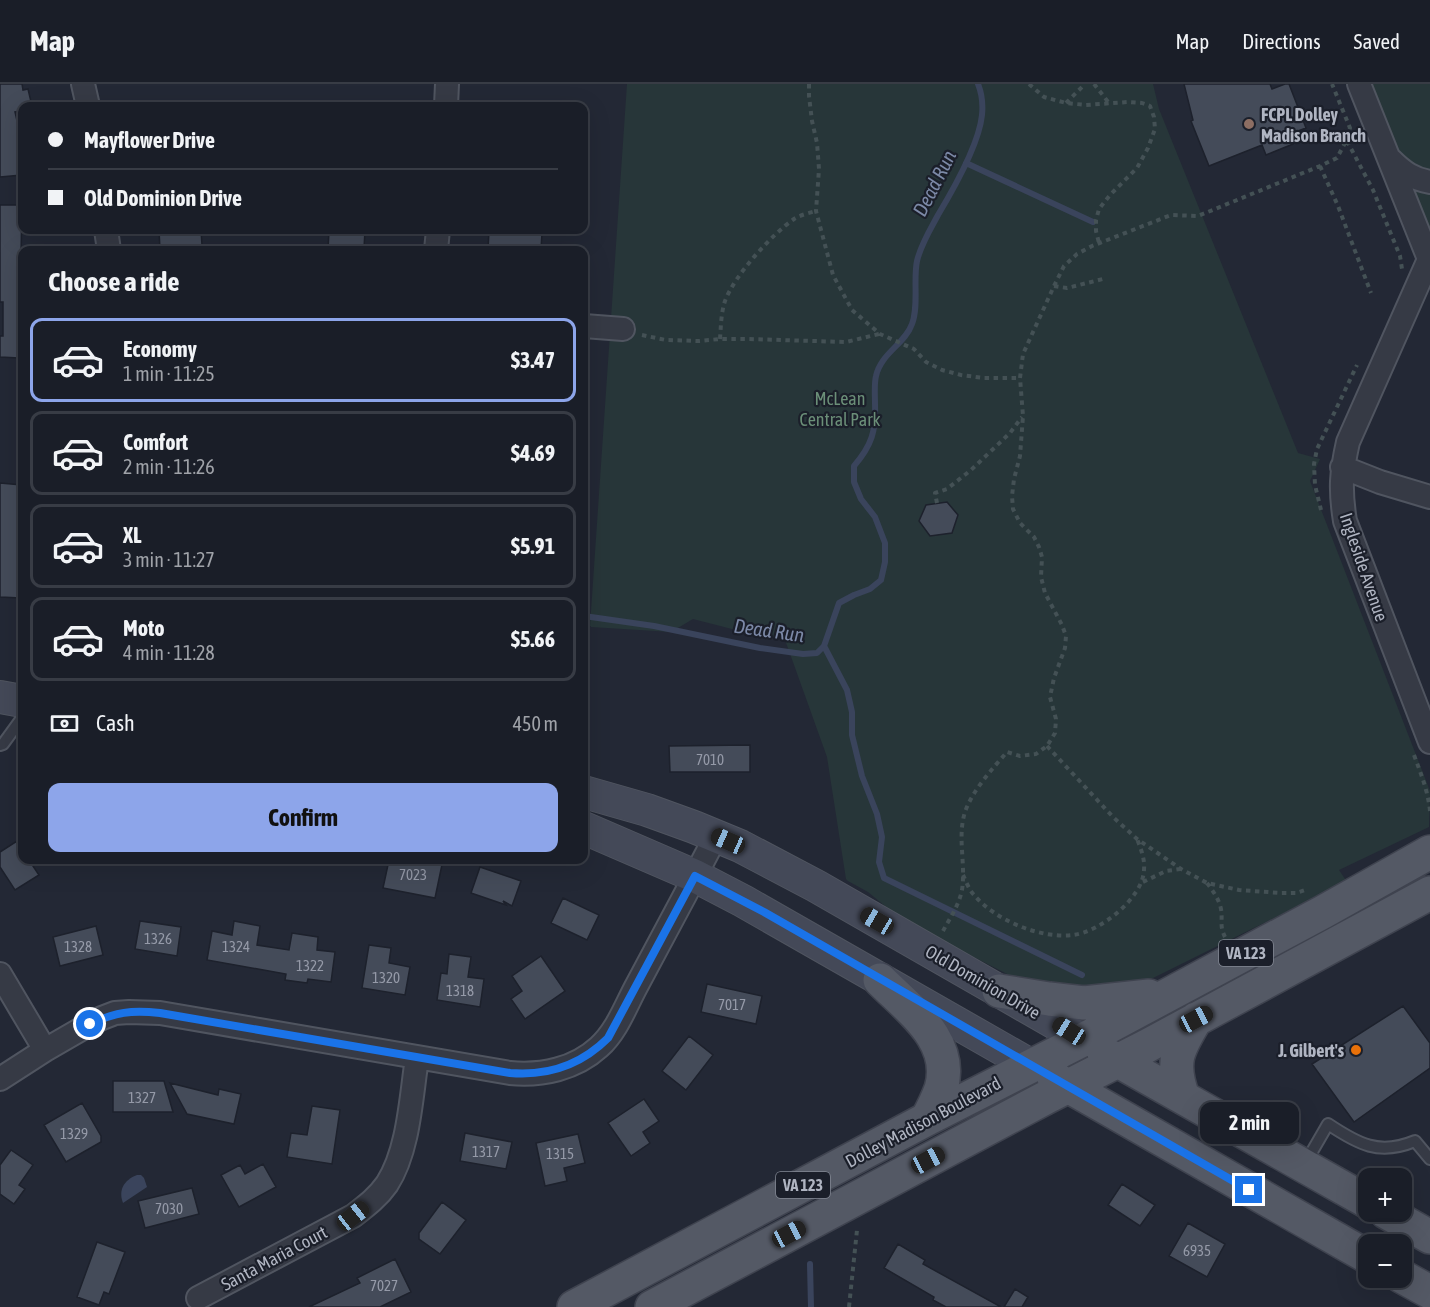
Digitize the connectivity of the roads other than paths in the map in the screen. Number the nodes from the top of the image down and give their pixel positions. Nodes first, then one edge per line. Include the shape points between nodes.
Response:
1 (83, 84) edge
2 (447, 84) edge
3 (1359, 84) edge
4 (87, 102) edge
5 (446, 102) edge
6 (1388, 158) junction
7 (1430, 182) edge
8 (1429, 258) edge
9 (588, 326) edge
10 (623, 329) road end
11 (1342, 467) junction
12 (1430, 497) edge
13 (0, 697) edge
14 (18, 700) edge
15 (18, 723) edge
16 (1430, 742) edge
17 (0, 745) edge
18 (588, 793) edge
19 (588, 830) edge
20 (716, 836) junction
21 (1430, 852) edge
22 (695, 876) junction
23 (1430, 882) edge
24 (1417, 900) edge
25 (0, 974) edge
26 (880, 980) junction
27 (999, 991) junction
28 (1169, 993) junction
29 (1196, 1019) junction
30 (1082, 1040) junction
31 (45, 1050) junction
32 (417, 1058) junction
33 (1118, 1061) junction
34 (1032, 1065) junction
35 (0, 1079) edge
36 (1068, 1087) junction
37 (1183, 1096) junction
38 (927, 1119) junction
39 (1430, 1159) edge
40 (1305, 1166) junction
41 (1358, 1196) edge
42 (1404, 1222) edge
43 (1430, 1237) edge
44 (1358, 1251) edge
45 (1412, 1282) edge
46 (1430, 1292) edge
47 (198, 1298) dead end
48 (574, 1307) edge
49 (652, 1307) edge

1 - 4 street
2 - 5 street
3 - 6 street
6 - 7 street via 1403,172
6 - 8 street
8 - 11 street, Ingleside Avenue via 1357,418
9 - 10 street
11 - 12 street
11 - 16 street, Ingleside Avenue via 1345,521
13 - 14 main road
15 - 17 lane
18 - 20 main road, Old Dominion Drive
19 - 22 main road
20 - 22 street
20 - 27 main road, Old Dominion Drive via 816,886
21 - 28 main road, Dolley Madison Boulevard / VA 123
22 - 26 main road
22 - 32 street via 615,1027 589,1055 566,1066 525,1074
23 - 24 main road, Dolley Madison Boulevard
24 - 29 main road, Dolley Madison Boulevard / VA 123
25 - 31 street
26 - 34 main road
26 - 38 main road via 928,1028 941,1052 942,1081
27 - 28 main road via 1084,1003
27 - 30 main road, Old Dominion Drive
28 - 30 main road, Dolley Madison Boulevard / VA 123
29 - 33 main road, Dolley Madison Boulevard / VA 123
29 - 37 main road via 1178,1052 1178,1080
30 - 33 main road, Old Dominion Drive
30 - 34 main road, Dolley Madison Boulevard / VA 123
31 - 32 street via 102,1018 144,1011
31 - 35 street
32 - 47 street, Santa Maria Court via 398,1162 372,1202 353,1216
33 - 36 main road, Dolley Madison Boulevard / VA 123
33 - 37 main road, Old Dominion Drive
34 - 36 main road
34 - 38 main road, Dolley Madison Boulevard / VA 123
36 - 44 main road
36 - 49 main road, Dolley Madison Boulevard / VA 123
37 - 40 main road, Old Dominion Drive
38 - 48 main road, Dolley Madison Boulevard / VA 123
39 - 40 lane via 1416,1141 1376,1148 1328,1124
40 - 41 main road, Old Dominion Drive
42 - 43 main road
45 - 46 main road

